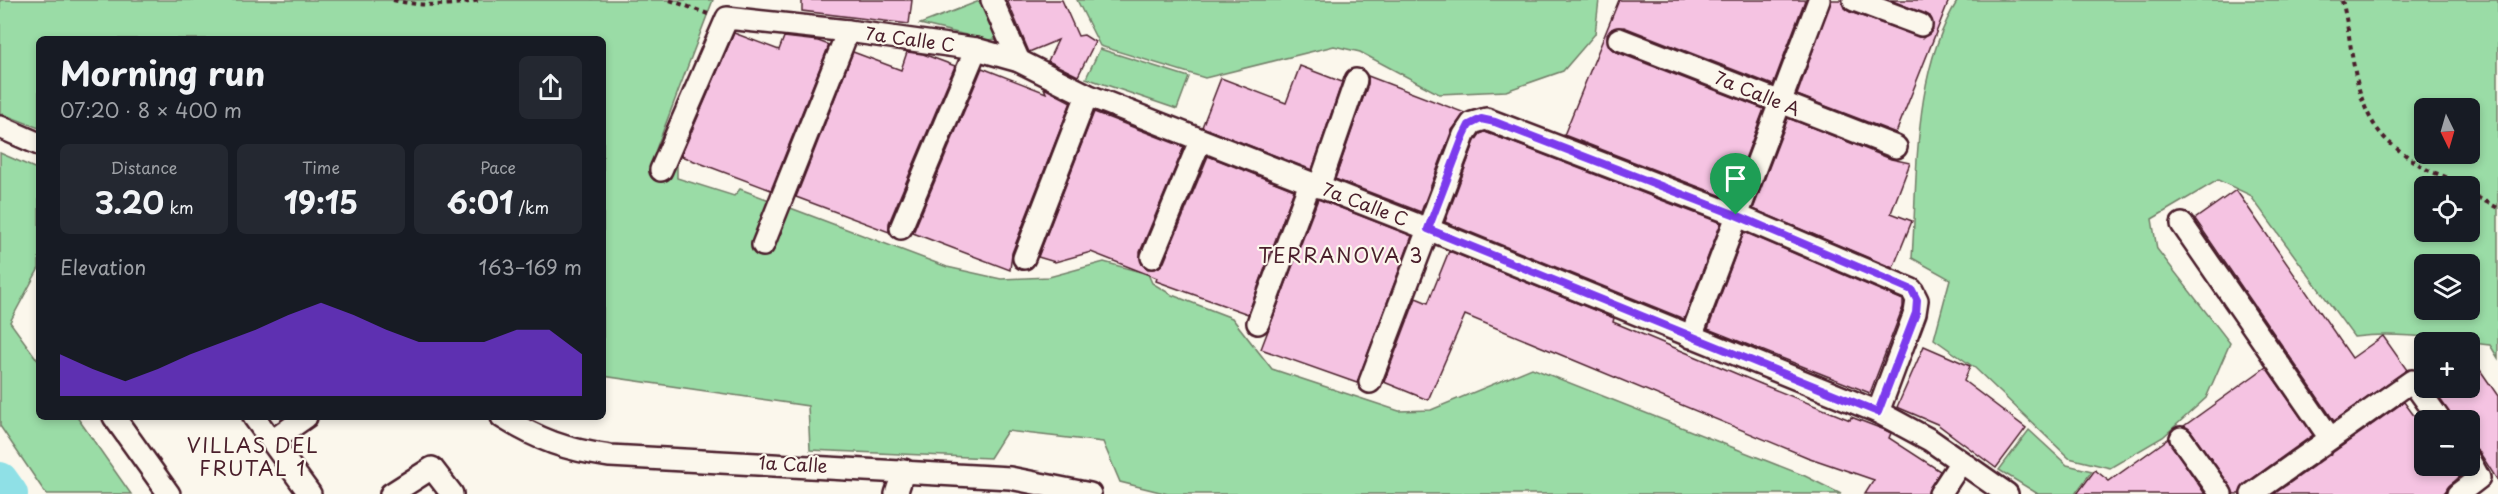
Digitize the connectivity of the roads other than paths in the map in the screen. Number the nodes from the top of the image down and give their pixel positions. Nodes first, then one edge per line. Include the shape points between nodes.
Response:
1 (992, 0) edge
2 (1819, 0) edge
3 (1854, 0) edge
4 (1921, 25) dead end
5 (848, 31) junction
6 (1619, 39) dead end
7 (976, 49) junction
8 (1019, 61) junction
9 (1356, 80) dead end
10 (1088, 95) junction
11 (1779, 103) junction
12 (0, 127) edge
13 (1200, 141) junction
14 (36, 143) edge
15 (1896, 147) dead end
16 (662, 170) dead end
17 (1314, 185) junction
18 (1736, 215) junction
19 (2182, 224) dead end
20 (901, 228) dead end
21 (1428, 229) junction
22 (763, 244) dead end
23 (1152, 257) dead end
24 (1024, 258) dead end
25 (1258, 323) dead end
26 (1691, 337) junction
27 (1370, 382) dead end
28 (2433, 410) edge
29 (1878, 412) junction
30 (116, 420) edge
31 (256, 420) edge
32 (302, 420) edge
33 (507, 420) edge
34 (2181, 438) dead end
35 (2330, 438) junction
36 (272, 441) junction
37 (1961, 462) junction
38 (904, 470) junction
39 (2479, 476) edge
40 (169, 494) edge
41 (310, 494) edge
42 (391, 494) edge
43 (452, 494) edge
44 (896, 494) edge
45 (1090, 494) edge
46 (1940, 494) edge
47 (2007, 494) edge
48 (2221, 494) edge
49 (2252, 494) edge
50 (2458, 494) edge

1 - 8 street
2 - 11 street
3 - 4 street
5 - 7 street, 7a Calle C
5 - 16 street, 7a Calle C via 727,18
5 - 22 street
6 - 11 street, 7a Calle A
7 - 8 street, 7a Calle C
7 - 20 street
8 - 10 street, 7a Calle C
9 - 17 street
10 - 13 street, 7a Calle C
10 - 24 street
11 - 15 street, 7a Calle A
11 - 18 street
12 - 14 street
13 - 17 street, 7a Calle C
13 - 23 street
17 - 21 street, 7a Calle C
17 - 25 street
18 - 21 street via 1495,122 1476,120 1464,135
18 - 26 street
18 - 29 street via 1906,287 1916,295 1916,313
19 - 35 street
21 - 26 street, 7a Calle C
21 - 27 street
26 - 29 street, 7a Calle C
28 - 35 street via 2412,381
29 - 37 street, 7a Calle C
30 - 40 street
31 - 36 street
32 - 36 street
33 - 38 street, 1a Calle via 561,448 610,456
34 - 48 street
35 - 49 street
36 - 41 street
37 - 46 street
37 - 47 street, 7a Calle C
38 - 44 street
38 - 45 street, 1a Calle via 1010,478
39 - 50 street
42 - 43 street via 432,468

